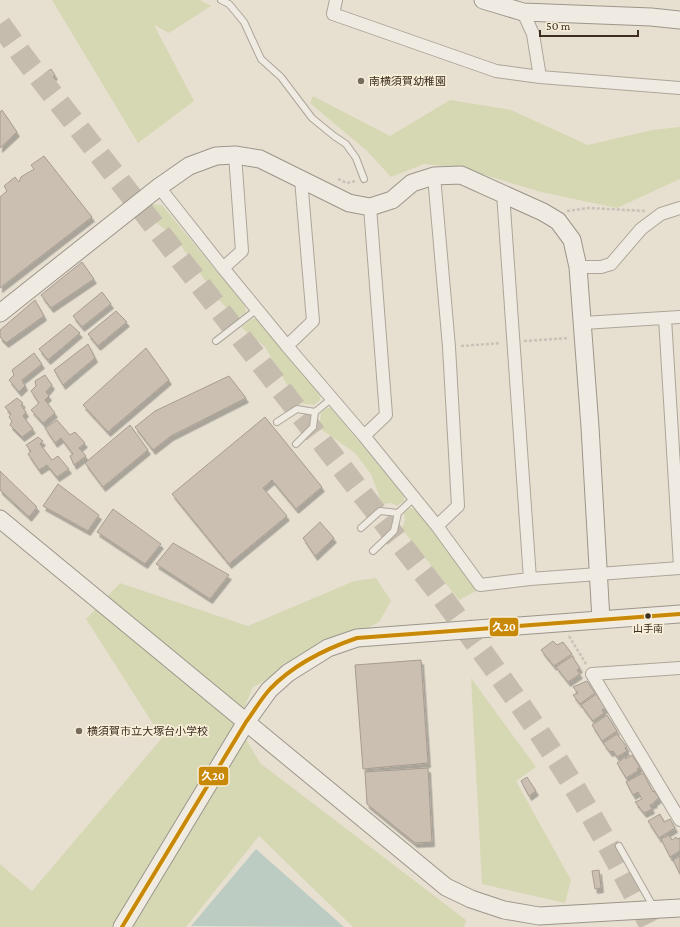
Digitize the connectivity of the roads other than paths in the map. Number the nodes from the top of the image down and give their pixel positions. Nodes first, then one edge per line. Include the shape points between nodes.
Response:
1 (221, 0) edge
2 (336, 0) edge
3 (483, 0) edge
4 (522, 12) junction
5 (680, 20) edge
6 (540, 77) junction
7 (680, 88) edge
8 (235, 155) junction
9 (434, 176) junction
10 (301, 179) junction
11 (364, 179) dead end
12 (159, 187) junction
13 (502, 192) junction
14 (370, 207) junction
15 (680, 208) edge
16 (578, 267) junction
17 (222, 268) junction
18 (256, 310) junction
19 (0, 313) edge
20 (666, 318) junction
21 (680, 318) edge
22 (583, 323) junction
23 (216, 341) dead end
24 (287, 346) junction
25 (331, 399) junction
26 (315, 412) junction
27 (277, 422) dead end
28 (364, 436) junction
29 (296, 444) dead end
30 (414, 498) junction
31 (398, 513) junction
32 (0, 519) edge
33 (437, 526) junction
34 (361, 528) dead end
35 (373, 551) dead end
36 (680, 567) edge
37 (598, 574) junction
38 (530, 579) junction
39 (680, 614) edge
40 (601, 620) junction
41 (680, 668) edge
42 (246, 722) junction
43 (680, 820) edge
44 (619, 846) dead end
45 (680, 908) edge
46 (655, 910) junction
47 (122, 927) edge

1 - 11 lane via 229,4 244,22 261,58 281,78 312,118 346,144 356,158
2 - 6 street via 334,14 496,71
3 - 4 street
4 - 5 street
4 - 6 street via 532,34
6 - 7 street
8 - 10 street via 260,159
8 - 12 street via 216,156 189,166
8 - 17 street via 242,251
9 - 13 street via 461,176
9 - 14 street via 412,183 392,200
9 - 33 street via 449,347 458,506
10 - 14 street via 349,203
10 - 24 street via 313,321
12 - 17 street
12 - 19 street
13 - 16 street via 558,221 572,240
13 - 38 street
14 - 28 street via 386,415
15 - 16 street via 666,212 641,229 611,264 601,267
16 - 22 street
17 - 18 street
18 - 23 lane
18 - 24 street
20 - 21 street
20 - 22 street
20 - 36 street
22 - 37 street
24 - 25 street
25 - 26 lane
25 - 28 street
26 - 27 lane via 297,409
26 - 29 lane via 313,427
28 - 30 street
30 - 31 lane
30 - 33 street
31 - 34 lane via 380,511
31 - 35 lane via 394,531
32 - 42 street
33 - 38 street via 480,585
36 - 37 street
37 - 38 street
37 - 40 street
39 - 40 street
40 - 42 street via 357,638 328,648 288,673 269,690
41 - 43 street via 592,674
42 - 46 street via 446,887 472,899 504,910 539,916
42 - 47 street
44 - 46 lane
45 - 46 street

